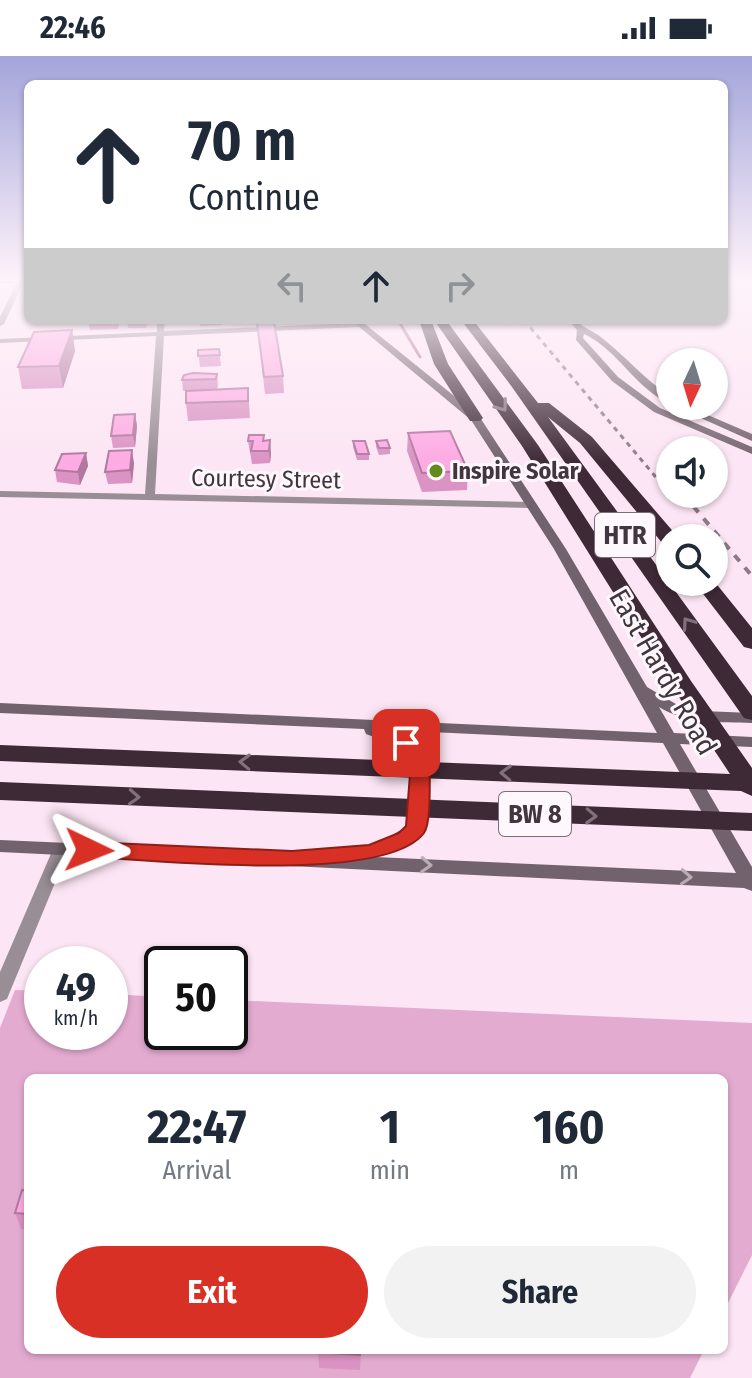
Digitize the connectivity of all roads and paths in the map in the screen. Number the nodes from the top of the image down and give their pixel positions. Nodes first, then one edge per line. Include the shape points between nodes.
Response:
1 (35, 340) edge
2 (160, 340) edge
3 (378, 340) edge
4 (432, 340) edge
5 (454, 340) edge
6 (482, 340) edge
7 (580, 340) edge
8 (600, 340) edge
9 (0, 341) edge
10 (517, 384) junction
11 (656, 391) edge
12 (639, 397) junction
13 (656, 398) edge
14 (475, 418) junction
15 (711, 420) edge
16 (752, 438) edge
17 (752, 451) edge
18 (0, 494) edge
19 (150, 497) junction
20 (532, 505) junction
21 (657, 524) edge
22 (715, 596) edge
23 (752, 642) edge
24 (641, 691) junction
25 (0, 708) edge
26 (752, 715) edge
27 (344, 723) junction
28 (669, 739) junction
29 (752, 742) edge
30 (0, 753) edge
31 (752, 785) edge
32 (0, 791) edge
33 (752, 822) edge
34 (0, 846) edge
35 (61, 849) junction
36 (292, 858) junction
37 (751, 882) edge
38 (0, 994) edge

1 - 9 street
2 - 19 street
3 - 14 main road, East Hardy Road
4 - 14 highway
5 -> 31 highway, HTR via 530,445
6 - 10 highway, HTR
7 - 12 main road
8 - 11 main road
10 - 21 highway via 586,440
26 -> 10 highway, HTR
12 - 13 main road
12 - 17 main road via 685,425
14 - 20 main road, East Hardy Road
15 - 16 main road
18 - 19 street, Courtesy Street
19 - 20 street, Courtesy Street
20 - 24 main road, East Hardy Road
22 - 23 highway
24 - 26 main road via 676,711
24 - 28 main road, East Hardy Road
25 - 27 main road
27 - 28 main road
27 - 36 main road via 406,743 420,760 416,828 406,838 371,852
28 - 29 main road
28 - 37 main road, East Hardy Road
31 -> 30 highway, BW 8
32 -> 33 highway, BW 8
34 - 35 main road
35 - 36 main road
35 - 38 street
36 -> 37 main road

